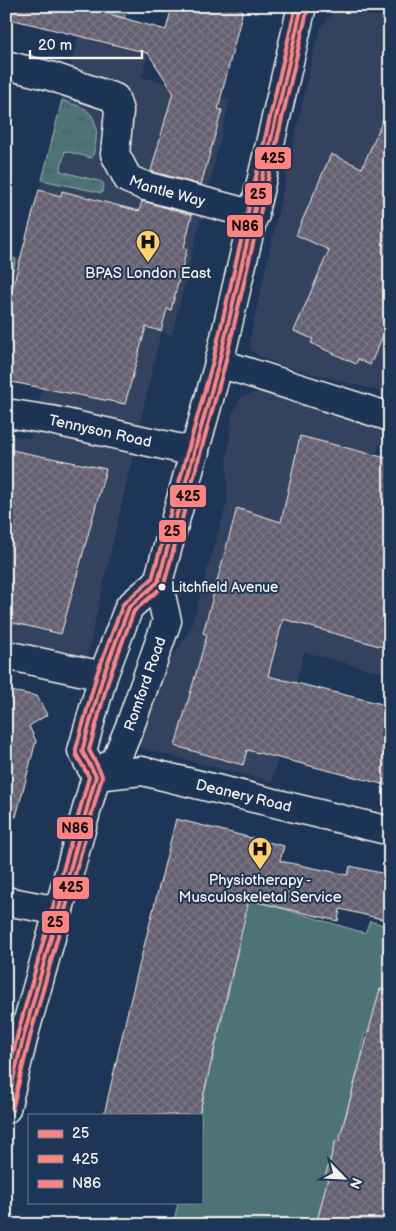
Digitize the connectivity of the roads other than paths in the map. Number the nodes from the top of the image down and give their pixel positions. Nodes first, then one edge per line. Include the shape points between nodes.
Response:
1 (302, 6) edge
2 (6, 65) edge
3 (255, 215) junction
4 (220, 364) junction
5 (6, 413) edge
6 (390, 418) edge
7 (195, 452) junction
8 (158, 582) junction
9 (6, 656) edge
10 (103, 676) junction
11 (96, 776) junction
12 (390, 831) edge
13 (6, 901) edge
14 (59, 911) junction
15 (6, 1109) edge

1 - 3 main road, Romford Road
2 - 3 main road, Mantle Way via 115,98 119,111 115,154 128,178 145,186
3 - 4 main road, Romford Road
4 - 6 main road
4 - 7 main road, Romford Road
5 - 7 main road, Tennyson Road
7 - 8 main road, Romford Road
8 - 10 main road via 129,606
8 - 11 main road, Romford Road via 167,620 116,760
9 - 10 main road
10 - 11 main road via 82,751
11 - 12 main road, Deanery Road via 142,772
11 - 14 main road
13 - 14 main road
14 - 15 main road

